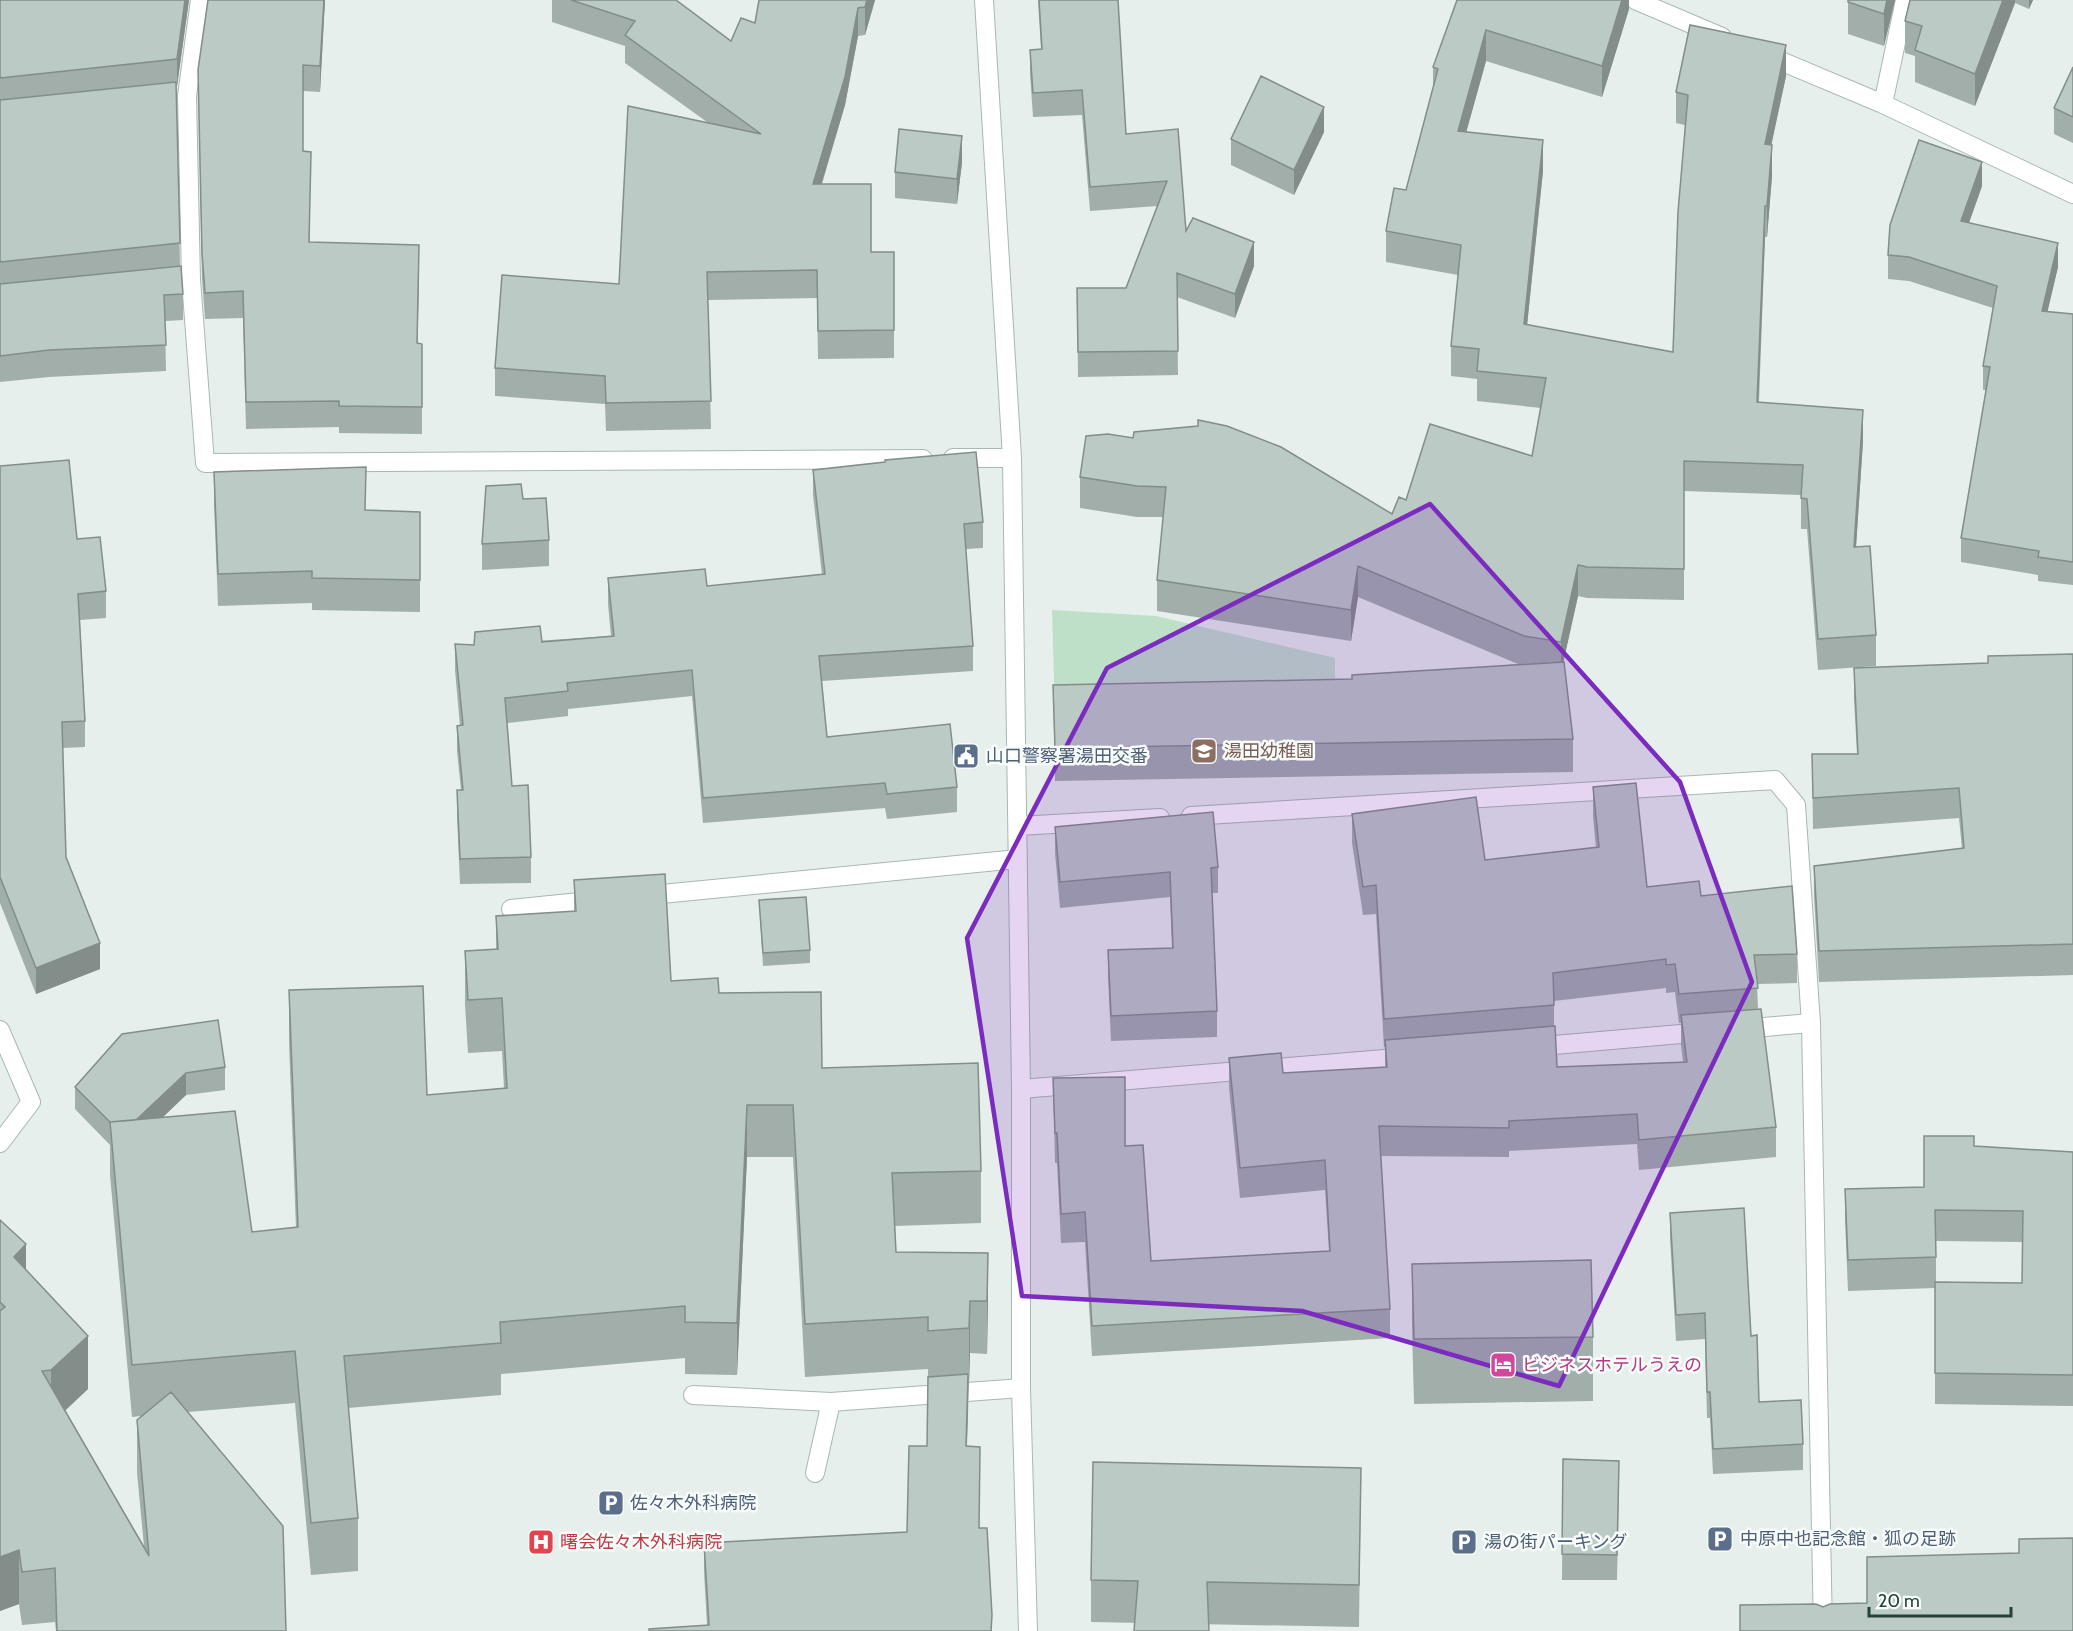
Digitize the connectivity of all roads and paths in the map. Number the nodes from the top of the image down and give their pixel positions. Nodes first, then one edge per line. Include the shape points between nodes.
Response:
1 (200, 0) edge
2 (984, 0) edge
3 (1635, 0) edge
4 (1905, 0) edge
5 (187, 96) junction
6 (164, 98) edge
7 (1883, 104) junction
8 (2073, 194) edge
9 (191, 280) junction
10 (169, 282) edge
11 (1012, 458) junction
12 (1018, 826) junction
13 (1018, 859) junction
14 (512, 909) dead end
15 (1811, 1023) junction
16 (0, 1030) edge
17 (1516, 1048) edge
18 (1422, 1056) edge
19 (1021, 1089) junction
20 (0, 1143) edge
21 (1021, 1388) junction
22 (693, 1395) dead end
23 (831, 1402) junction
24 (815, 1473) dead end
25 (1028, 1631) edge
26 (1823, 1631) edge

1 - 5 street
2 - 11 street
3 - 7 street
4 - 7 street
5 - 6 street
5 - 9 street
7 - 8 street
9 - 10 street
9 - 11 street via 205,463
11 - 12 street
12 - 13 street
12 - 15 street via 1775,780 1796,805
13 - 14 street
13 - 19 street
15 - 17 street
15 - 26 street
16 - 20 street via 31,1102
18 - 19 street
19 - 21 street
21 - 23 street
21 - 25 street
22 - 23 street
23 - 24 street

